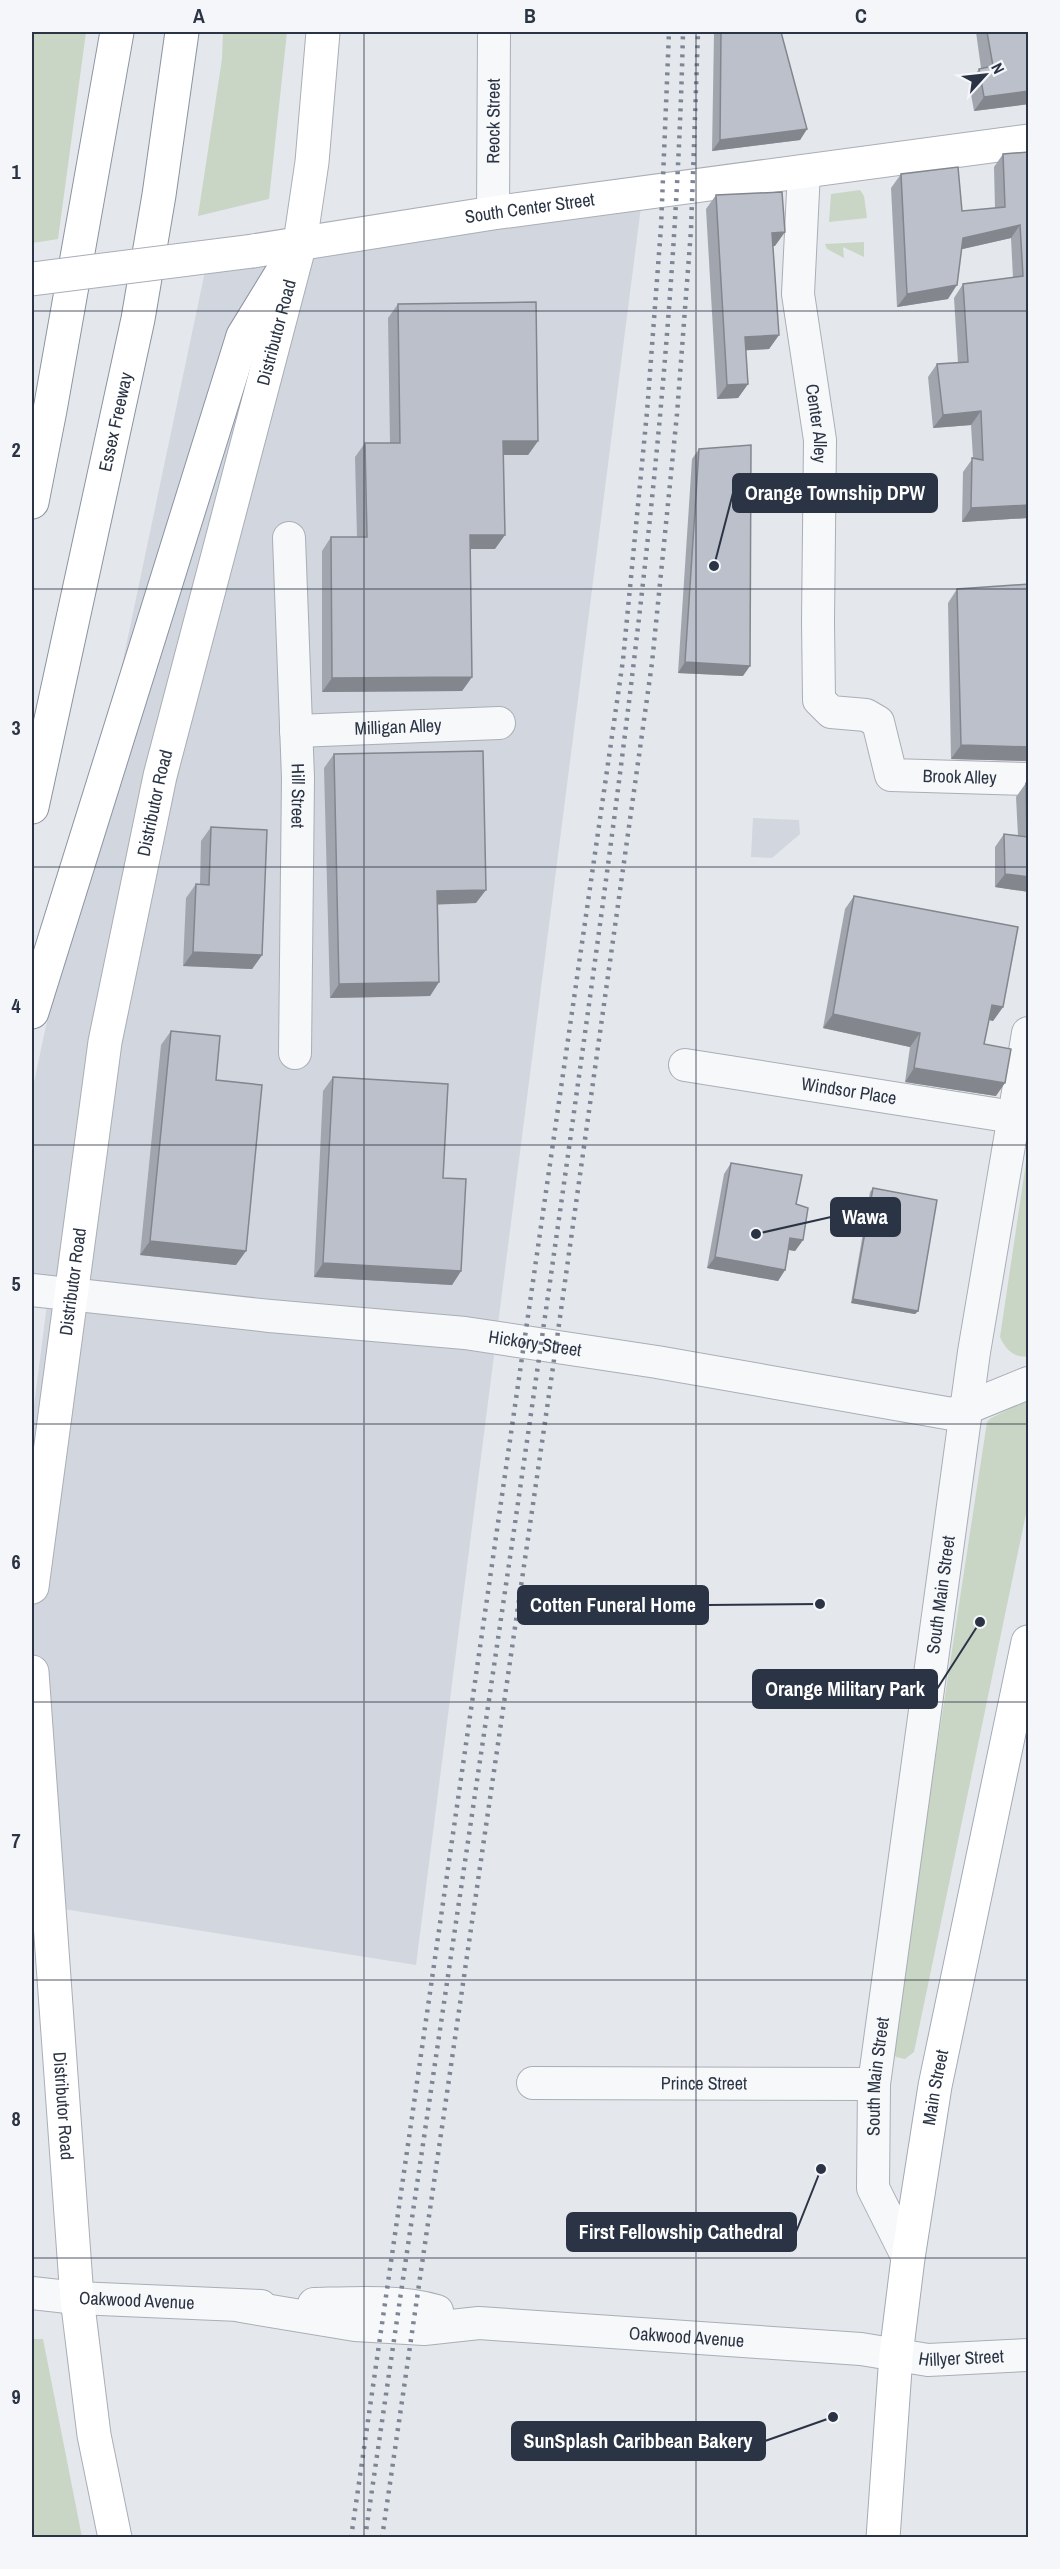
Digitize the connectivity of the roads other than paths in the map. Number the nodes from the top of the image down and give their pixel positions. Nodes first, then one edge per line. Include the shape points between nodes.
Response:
1 (117, 32) edge
2 (182, 32) edge
3 (323, 32) edge
4 (494, 32) edge
5 (1029, 141) edge
6 (804, 171) junction
7 (493, 213) junction
8 (300, 243) junction
9 (32, 279) edge
10 (32, 502) edge
11 (289, 538) dead end
12 (499, 723) dead end
13 (296, 731) junction
14 (891, 775) joint
15 (1029, 779) edge
16 (32, 807) edge
17 (32, 1012) edge
18 (1029, 1033) edge
19 (295, 1053) dead end
20 (685, 1065) dead end
21 (1013, 1117) junction
22 (32, 1290) edge
23 (70, 1295) junction
24 (1029, 1383) edge
25 (967, 1408) junction
26 (32, 1587) edge
27 (1029, 1642) edge
28 (32, 1672) edge
29 (533, 2083) dead end
30 (874, 2084) junction
31 (908, 2258) junction
32 (32, 2293) edge
33 (77, 2298) junction
34 (896, 2355) junction
35 (1029, 2355) edge
36 (115, 2538) edge
37 (883, 2538) edge

1 - 10 main road
2 - 16 main road, Essex Freeway via 138,319
3 - 8 main road, Distributor Road via 312,162
4 - 7 street, Reock Street
5 - 6 main road, South Center Street
6 - 7 main road, South Center Street
6 - 14 street, Center Alley via 798,294 820,440 819,700 831,712 866,715 878,722
7 - 8 main road, South Center Street
8 - 9 main road, South Center Street, bridge
8 - 17 main road via 243,336
8 - 23 main road, Distributor Road via 160,776 105,1042
11 - 13 street, Hill Street
12 - 13 street, Milligan Alley
13 - 19 street, Hill Street
14 - 15 street, Brook Alley
18 - 21 street, South Main Street
20 - 21 street, Windsor Place
21 - 25 street, South Main Street
22 - 23 street, Hickory Street
23 - 25 street, Hickory Street via 465,1333 952,1414
23 - 26 main road, Distributor Road
24 - 25 street, Hickory Street
25 - 30 street, South Main Street
27 - 31 main road, Main Street via 935,2086
28 - 33 main road, Distributor Road
29 - 30 street, Prince Street
30 - 31 street, South Main Street via 873,2188
31 - 34 main road, Main Street
32 - 33 street, Oakwood Avenue
33 - 34 street, Oakwood Avenue via 241,2306 357,2302 426,2308 478,2323 861,2349
33 - 36 main road, Distributor Road via 94,2435
34 - 35 street, Hillyer Street via 928,2360
34 - 37 main road, Main Street

